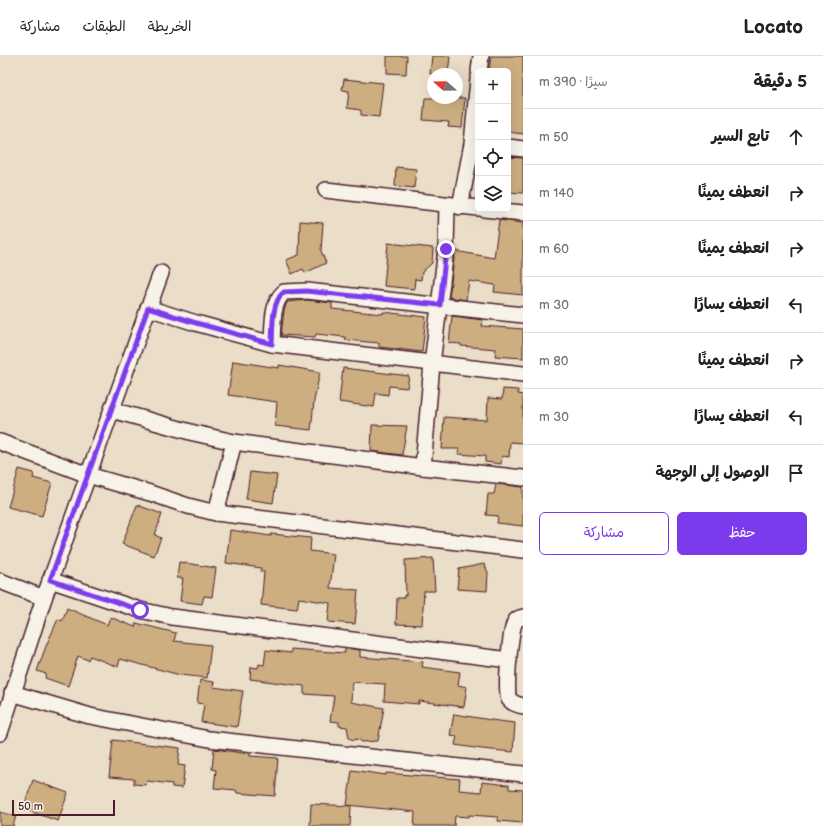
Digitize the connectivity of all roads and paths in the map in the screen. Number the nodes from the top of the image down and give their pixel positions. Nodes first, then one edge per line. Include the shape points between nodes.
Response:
1 (481, 56) edge
2 (479, 68) edge
3 (477, 104) edge
4 (475, 140) edge
5 (475, 144) edge
6 (511, 147) edge
7 (523, 149) edge
8 (326, 190) dead end
9 (453, 206) junction
10 (475, 208) edge
11 (511, 212) edge
12 (523, 213) edge
13 (161, 273) dead end
14 (440, 305) junction
15 (148, 308) junction
16 (523, 315) edge
17 (272, 344) junction
18 (432, 364) junction
19 (523, 374) edge
20 (112, 410) junction
21 (0, 442) edge
22 (234, 442) junction
23 (423, 467) junction
24 (88, 475) junction
25 (523, 478) edge
26 (216, 513) junction
27 (523, 550) edge
28 (50, 580) junction
29 (0, 582) edge
30 (44, 598) junction
31 (523, 617) edge
32 (509, 660) junction
33 (12, 693) junction
34 (523, 706) edge
35 (0, 733) edge
36 (523, 774) edge

1 - 2 street
3 - 4 street
5 - 9 street
6 - 7 street
8 - 9 street
9 - 10 street
9 - 14 street
11 - 12 street
13 - 15 street
14 - 16 street
14 - 17 street via 306,291 284,292 279,297 275,309
14 - 18 street
15 - 17 street
15 - 20 street
17 - 18 street
18 - 19 street
18 - 23 street
20 - 22 street
20 - 24 street
21 - 24 street
22 - 23 street
22 - 26 street
23 - 25 street
24 - 26 street
24 - 28 street
26 - 27 street
28 - 30 street
28 - 32 street via 140,610 172,617
29 - 30 street
30 - 33 street
31 - 32 street via 514,622
32 - 34 street via 509,699
33 - 35 street
33 - 36 street via 90,716 209,739

